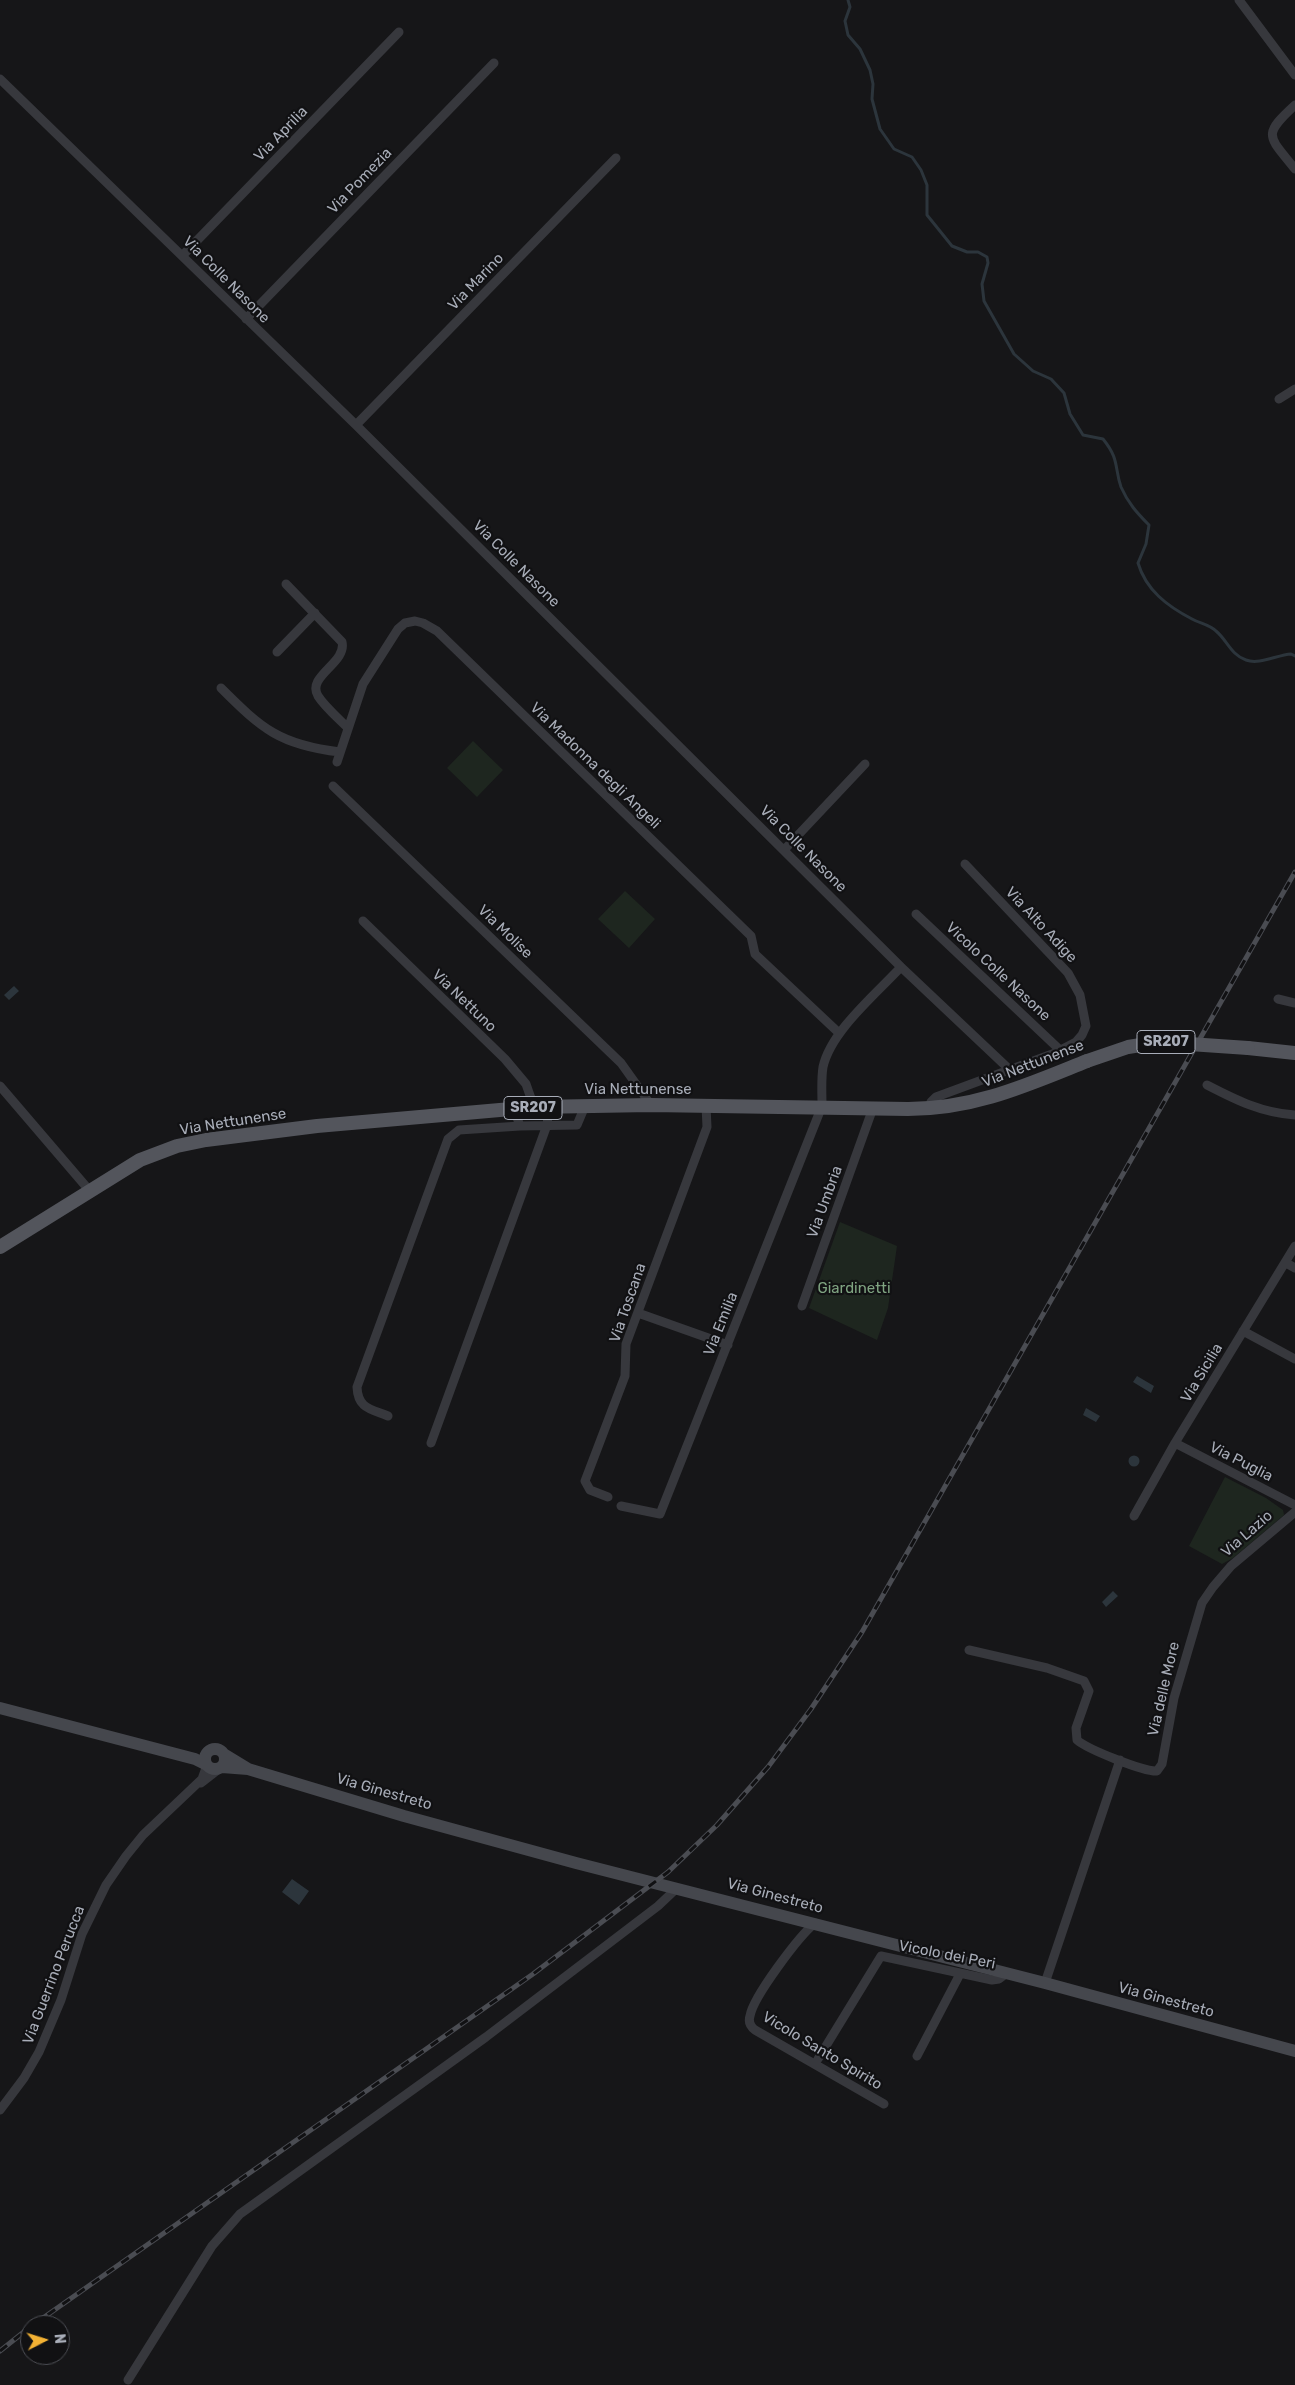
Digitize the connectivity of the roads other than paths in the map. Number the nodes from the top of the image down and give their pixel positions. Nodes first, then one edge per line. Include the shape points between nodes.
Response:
1 (1239, 0) edge
2 (399, 32) dead end
3 (494, 63) dead end
4 (1295, 75) edge
5 (0, 79) edge
6 (1295, 105) edge
7 (616, 158) dead end
8 (1295, 169) edge
9 (182, 256) junction
10 (246, 319) junction
11 (1295, 389) edge
12 (1279, 399) dead end
13 (356, 425) junction
14 (286, 584) dead end
15 (315, 613) junction
16 (277, 652) dead end
17 (221, 688) dead end
18 (348, 728) junction
19 (340, 752) junction
20 (337, 762) dead end
21 (865, 764) dead end
22 (333, 786) dead end
23 (784, 850) junction
24 (965, 864) dead end
25 (916, 914) dead end
26 (363, 921) dead end
27 (902, 967) junction
28 (1278, 999) dead end
29 (1295, 1002) edge
30 (839, 1033) junction
31 (1060, 1050) junction
32 (1295, 1053) edge
33 (1010, 1070) junction
34 (1207, 1085) dead end
35 (0, 1086) edge
36 (651, 1105) junction
37 (585, 1106) junction
38 (706, 1106) junction
39 (822, 1106) junction
40 (549, 1107) junction
41 (514, 1108) junction
42 (534, 1108) junction
43 (873, 1108) junction
44 (929, 1109) junction
45 (1295, 1115) edge
46 (547, 1125) junction
47 (520, 1126) junction
48 (90, 1190) junction
49 (1295, 1246) edge
50 (0, 1247) edge
51 (1286, 1263) junction
52 (1295, 1268) edge
53 (802, 1306) dead end
54 (638, 1313) junction
55 (1243, 1331) junction
56 (728, 1345) junction
57 (1295, 1359) edge
58 (388, 1416) dead end
59 (430, 1443) dead end
60 (1175, 1443) junction
61 (608, 1497) dead end
62 (1295, 1505) edge
63 (621, 1506) dead end
64 (1295, 1512) edge
65 (1134, 1516) dead end
66 (1219, 1579) joint
67 (969, 1650) dead end
68 (0, 1708) edge
69 (1120, 1760) junction
70 (216, 1761) junction
71 (676, 1888) junction
72 (815, 1923) junction
73 (1007, 1973) junction
74 (960, 1974) junction
75 (1045, 1983) junction
76 (1295, 2051) edge
77 (917, 2056) dead end
78 (818, 2060) dead end
79 (884, 2104) dead end
80 (0, 2110) edge
81 (128, 2380) dead end

1 - 4 street
2 - 9 street, Via Aprilia
3 - 10 street, Via Pomezia
5 - 9 street, Via Colle Nasone
6 - 8 street via 1272,129 1276,145
7 - 13 street, Via Marino
9 - 10 street, Via Colle Nasone
10 - 13 street, Via Colle Nasone
11 - 12 street
13 - 23 street, Via Colle Nasone
14 - 15 street
15 - 16 street
15 - 18 street via 343,646 340,655 317,682 316,692
17 - 19 street via 250,718 269,732 302,746
18 - 19 street, Via Madonna degli Angeli
18 - 30 street, Via Madonna degli Angeli via 366,676 400,627 411,621 423,622 751,936 755,954
19 - 20 street, Via Madonna degli Angeli
21 - 23 street
22 - 36 street, Via Molise via 621,1063
23 - 27 street, Via Colle Nasone
24 - 31 street, Via Alto Adige via 1068,972 1078,988 1086,1026 1076,1042
25 - 31 street, Vicolo Colle Nasone
26 - 42 street, Via Nettuno via 504,1059 526,1084
27 - 30 street
27 - 33 street, Via Colle Nasone
28 - 29 street
30 - 39 street via 823,1067
31 - 33 street
32 - 44 main road, Via Nettunense / SR207, bridge via 1160,1042 1128,1047 986,1100
33 - 44 street via 936,1096
34 - 45 street via 1245,1105
35 - 48 street
36 - 37 main road, Via Nettunense / SR207
36 - 38 main road, Via Nettunense / SR207
37 - 40 main road, Via Nettunense / SR207
37 - 46 street via 577,1125
38 - 39 main road, Via Nettunense / SR207
38 - 54 street, Via Toscana via 707,1127
39 - 43 main road, Via Nettunense / SR207
39 - 56 street, Via Emilia
40 - 42 main road, Via Nettunense / SR207
40 - 46 street
41 - 42 main road, Via Nettunense / SR207
41 - 47 street
41 - 48 main road, Via Nettunense / SR207 via 316,1126 198,1141 148,1156
43 - 44 main road, Via Nettunense / SR207
43 - 53 street, Via Umbria
46 - 47 street
46 - 59 street
47 - 58 street via 460,1130 448,1139 357,1387 358,1398 364,1406
48 - 50 main road, Via Nettunense / SR207
49 - 51 street, Via Sicilia
51 - 52 street
51 - 55 street, Via Sicilia
54 - 56 street
54 - 61 street, Via Toscana via 625,1348 624,1379 586,1482 590,1490
55 - 57 street
55 - 60 street, Via Sicilia
56 - 63 street, Via Emilia via 660,1514
60 - 62 street, Via Puglia
60 - 65 street, Via Sicilia
64 - 66 street, Via Lazio
66 - 69 street, Via delle More via 1202,1603 1195,1621 1171,1709 1161,1767 1151,1771
67 - 69 street, Via delle More via 1047,1668 1084,1681 1089,1690 1076,1726 1076,1737 1081,1744
68 - 70 street, Via Ginestreto via 190,1758
69 - 75 street
70 - 71 street, Via Ginestreto via 404,1816
70 - 80 street, Via Guerrino Perucca via 196,1786 143,1835 106,1885 82,1934 61,2000 42,2045 24,2078
71 - 72 street, Via Ginestreto
71 - 81 street via 658,1906 486,2037 240,2214 209,2251
72 - 73 street, Via Ginestreto
72 - 79 street, Vicolo Santo Spirito via 778,1967 752,2010 750,2025
73 - 74 street, Vicolo dei Peri via 994,1980
73 - 75 street, Via Ginestreto
74 - 77 street
74 - 78 street, Vicolo dei Peri via 880,1956
75 - 76 street, Via Ginestreto

